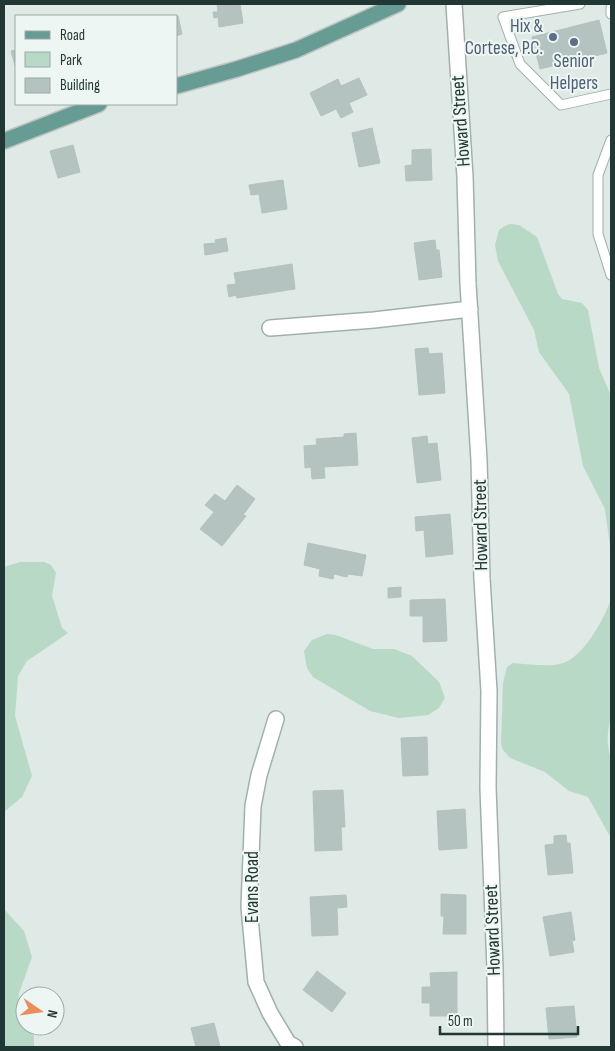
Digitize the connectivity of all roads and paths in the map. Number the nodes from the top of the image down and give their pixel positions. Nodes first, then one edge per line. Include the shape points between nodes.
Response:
1 (398, 4) edge
2 (454, 4) edge
3 (580, 4) edge
4 (611, 8) edge
5 (611, 14) edge
6 (178, 85) edge
7 (611, 94) edge
8 (97, 105) edge
9 (611, 140) edge
10 (4, 141) edge
11 (611, 275) edge
12 (470, 310) junction
13 (270, 328) dead end
14 (276, 719) dead end
15 (295, 1047) edge
16 (496, 1047) edge

1 - 6 main road via 296,50
2 - 12 street, Howard Street
3 - 7 lane via 503,17 520,64 561,105
4 - 5 lane
8 - 10 main road
9 - 11 lane via 598,175 598,234
12 - 13 street
12 - 16 street, Howard Street via 489,691 488,788
14 - 15 street, Evans Road via 253,806 249,907 256,982 270,1013 288,1043

